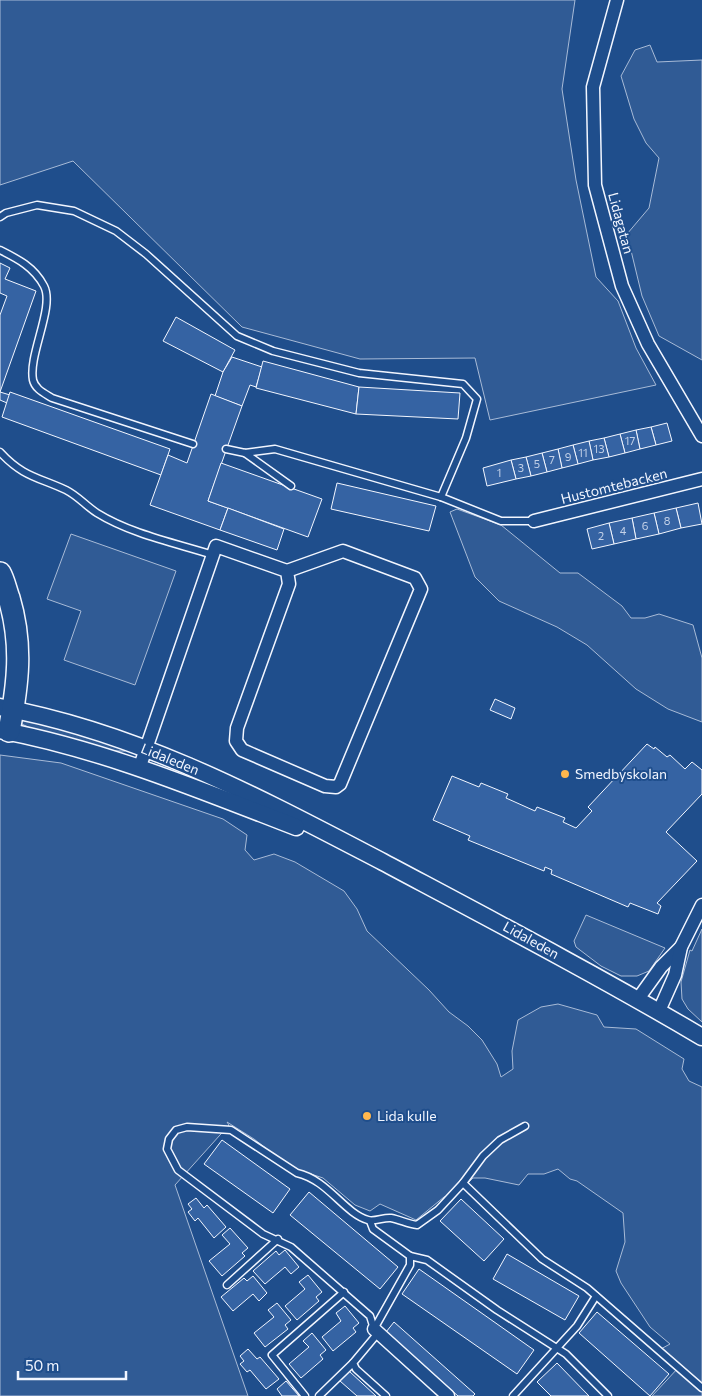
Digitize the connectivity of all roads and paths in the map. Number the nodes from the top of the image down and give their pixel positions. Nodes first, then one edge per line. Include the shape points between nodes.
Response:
1 (617, 0) edge
2 (0, 217) edge
3 (0, 250) edge
4 (702, 436) edge
5 (193, 444) dead end
6 (226, 449) dead end
7 (0, 452) edge
8 (244, 453) junction
9 (702, 479) edge
10 (291, 486) dead end
11 (441, 497) junction
12 (534, 521) joint
13 (213, 555) junction
14 (287, 571) junction
15 (0, 573) edge
16 (6, 709) edge
17 (4, 731) edge
18 (146, 749) junction
19 (138, 769) junction
20 (357, 849) junction
21 (702, 905) edge
22 (681, 947) junction
23 (638, 999) junction
24 (658, 1011) junction
25 (702, 1036) edge
26 (525, 1126) dead end
27 (463, 1183) junction
28 (370, 1221) junction
29 (278, 1239) junction
30 (410, 1256) junction
31 (227, 1285) dead end
32 (344, 1292) junction
33 (596, 1296) junction
34 (376, 1331) junction
35 (557, 1348) junction
36 (353, 1363) junction
37 (702, 1388) edge
38 (305, 1396) edge
39 (319, 1396) edge
40 (386, 1396) edge
41 (448, 1396) edge
42 (513, 1396) edge
43 (608, 1396) edge

1 - 4 street, Lidagatan via 593,87 595,184 622,286 648,344
2 - 11 lane via 37,206 74,211 116,231 237,336 273,351 359,373 463,384 477,399 466,438
3 - 5 lane via 35,272 45,287 46,304 33,368 33,381 40,390 52,398
6 - 8 lane
7 - 13 lane via 32,478 65,490 97,512 134,530
8 - 10 lane
8 - 11 lane via 275,449
9 - 12 street, Hustomtebacken
11 - 12 lane via 501,521
13 - 14 street via 216,546
13 - 18 street
14 - 14 street via 343,551 416,578 421,589 336,787 325,786 242,750 236,742 237,728 289,584
15 - 16 highway via 13,610 19,646 19,666
16 - 17 highway
16 - 18 street, Lidaleden
17 - 19 street, Lidaleden
18 - 19 street
18 - 20 street, Lidaleden via 242,789
19 - 20 street, Lidaleden
20 - 23 street, Lidaleden
21 - 22 street
22 - 23 street via 661,967
22 - 24 street via 675,975
23 - 24 street, Lidaleden
24 - 25 street, Lidaleden
26 - 27 lane via 500,1140
27 - 28 lane via 438,1210 418,1225 391,1218
27 - 33 lane via 542,1259
28 - 29 lane via 322,1184 297,1173 231,1130 186,1127 176,1130 167,1149 178,1170 263,1234
28 - 30 lane via 373,1229
29 - 31 lane
29 - 32 lane
30 - 34 lane via 410,1265
30 - 35 lane via 427,1260
32 - 34 lane via 370,1316
32 - 38 lane via 272,1355
33 - 35 lane via 577,1326
33 - 37 lane
34 - 36 lane
34 - 41 street
35 - 42 lane
35 - 43 lane
36 - 39 lane
36 - 40 lane

